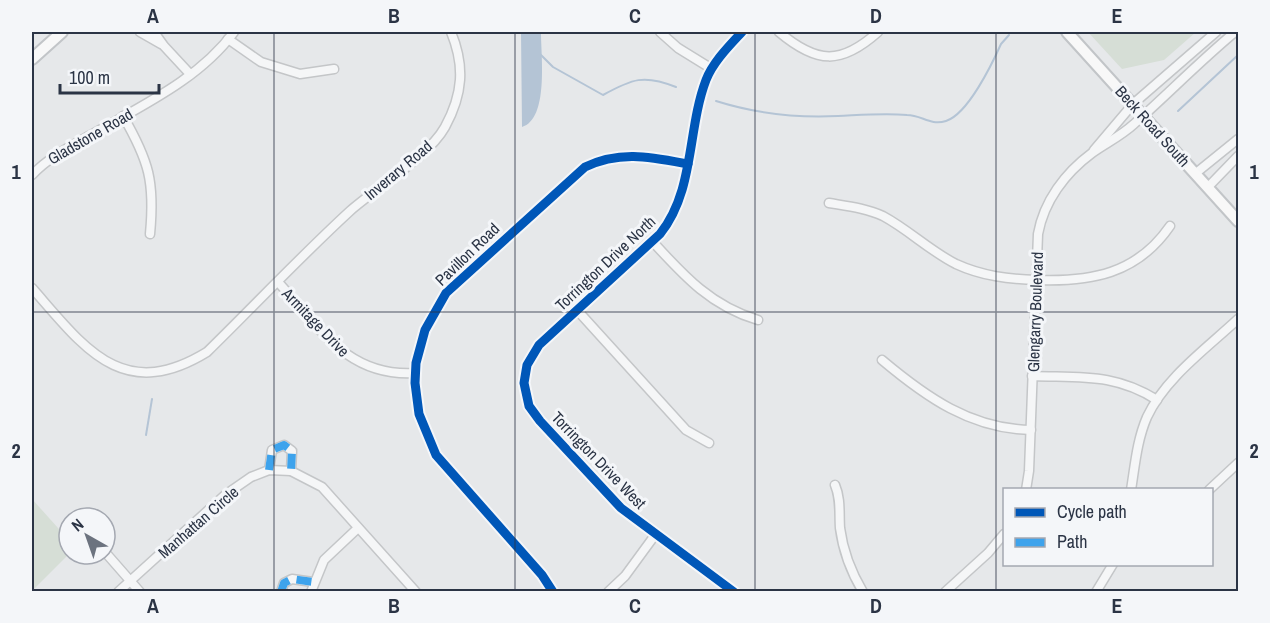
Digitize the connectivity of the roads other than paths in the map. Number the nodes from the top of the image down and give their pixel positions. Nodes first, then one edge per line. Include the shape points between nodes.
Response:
1 (62, 32) edge
2 (140, 32) edge
3 (154, 32) edge
4 (451, 32) edge
5 (660, 32) edge
6 (741, 32) edge
7 (779, 32) edge
8 (878, 32) edge
9 (1068, 32) edge
10 (1216, 32) edge
11 (1235, 32) edge
12 (231, 35) edge
13 (164, 46) junction
14 (32, 59) edge
15 (334, 69) dead end
16 (712, 69) junction
17 (190, 74) junction
18 (1133, 104) junction
19 (123, 116) junction
20 (1144, 116) junction
21 (1239, 139) edge
22 (1092, 153) junction
23 (1239, 156) edge
24 (688, 164) junction
25 (1196, 173) junction
26 (32, 175) edge
27 (1208, 187) junction
28 (829, 203) dead end
29 (1239, 221) edge
30 (1170, 226) dead end
31 (150, 234) dead end
32 (652, 241) junction
33 (1035, 280) junction
34 (278, 282) junction
35 (32, 288) edge
36 (577, 310) junction
37 (1239, 319) edge
38 (758, 320) dead end
39 (882, 360) dead end
40 (416, 373) junction
41 (524, 375) joint
42 (1032, 376) junction
43 (1157, 400) junction
44 (1031, 430) junction
45 (710, 443) dead end
46 (1239, 463) edge
47 (269, 470) junction
48 (291, 471) junction
49 (835, 485) dead end
50 (1026, 488) edge
51 (1131, 488) edge
52 (1210, 488) edge
53 (358, 528) junction
54 (655, 535) junction
55 (1003, 536) edge
56 (117, 566) edge
57 (1112, 566) edge
58 (130, 581) junction
59 (312, 587) edge
60 (118, 591) edge
61 (140, 591) edge
62 (281, 591) edge
63 (416, 591) edge
64 (553, 591) edge
65 (608, 591) edge
66 (734, 591) edge
67 (863, 591) edge
68 (945, 591) edge
69 (1096, 591) edge

1 - 14 main road
2 - 13 street
3 - 13 street
4 - 34 street, Inverary Road via 460,53 462,77 444,129 427,149 349,212
5 - 16 street
6 - 16 street, Torrington Drive North
7 - 8 street via 802,50 825,57 855,50
9 - 18 main road, Beck Road South
10 - 18 street, Glengarry Boulevard
11 - 20 street, Glengarry Boulevard
12 - 15 street via 261,62 300,74
12 - 17 street, Gladstone Road
13 - 17 street
16 - 24 street, Torrington Drive North via 701,96
17 - 19 street, Gladstone Road via 164,94
18 - 20 main road, Beck Road South
18 - 22 street, Glengarry Boulevard
19 - 26 street, Gladstone Road via 47,159
19 - 31 street via 142,149 149,173 153,197
20 - 22 street, Glengarry Boulevard
20 - 25 main road, Beck Road South
21 - 25 street
22 - 33 street, Glengarry Boulevard via 1058,186 1045,208 1038,234
23 - 27 street
24 - 32 street, Torrington Drive North via 675,210
24 - 40 street, Pavillon Road via 623,155 597,161 574,175 446,293 425,330
25 - 27 main road, Beck Road South
27 - 29 main road, Beck Road South
28 - 33 street via 884,217 968,269 1000,278
30 - 33 street via 1143,255 1118,270 1089,279
32 - 36 street, Torrington Drive North
32 - 38 street via 707,296 733,312
33 - 42 street, Glengarry Boulevard
34 - 35 street, Armitage Drive via 207,352 176,368 150,373 126,370 84,347
34 - 40 street, Armitage Drive via 336,347 354,361 383,372
36 - 41 street, Torrington Drive North via 535,349
36 - 45 street via 687,430
37 - 43 street
39 - 44 street via 929,396 968,419 997,428
40 - 64 street, Pavillon Road via 419,414 436,455
41 - 54 street, Torrington Drive West via 527,400 540,422 607,494
42 - 43 street via 1115,380
42 - 44 street, Glengarry Boulevard
43 - 51 street via 1141,434
44 - 50 street, Glengarry Boulevard
46 - 52 street
47 - 48 street, Manhattan Circle
47 - 48 street via 272,450 284,445 292,451
47 - 58 street, Manhattan Circle via 225,495
48 - 53 street, Manhattan Circle via 322,487
49 - 67 street via 846,556
53 - 59 street via 324,560
53 - 63 street, Manhattan Circle
54 - 65 street via 625,576
54 - 66 street, Torrington Drive West
55 - 68 street
56 - 58 street
57 - 69 street
58 - 60 street, Manhattan Circle
58 - 61 street
59 - 62 street via 289,579

